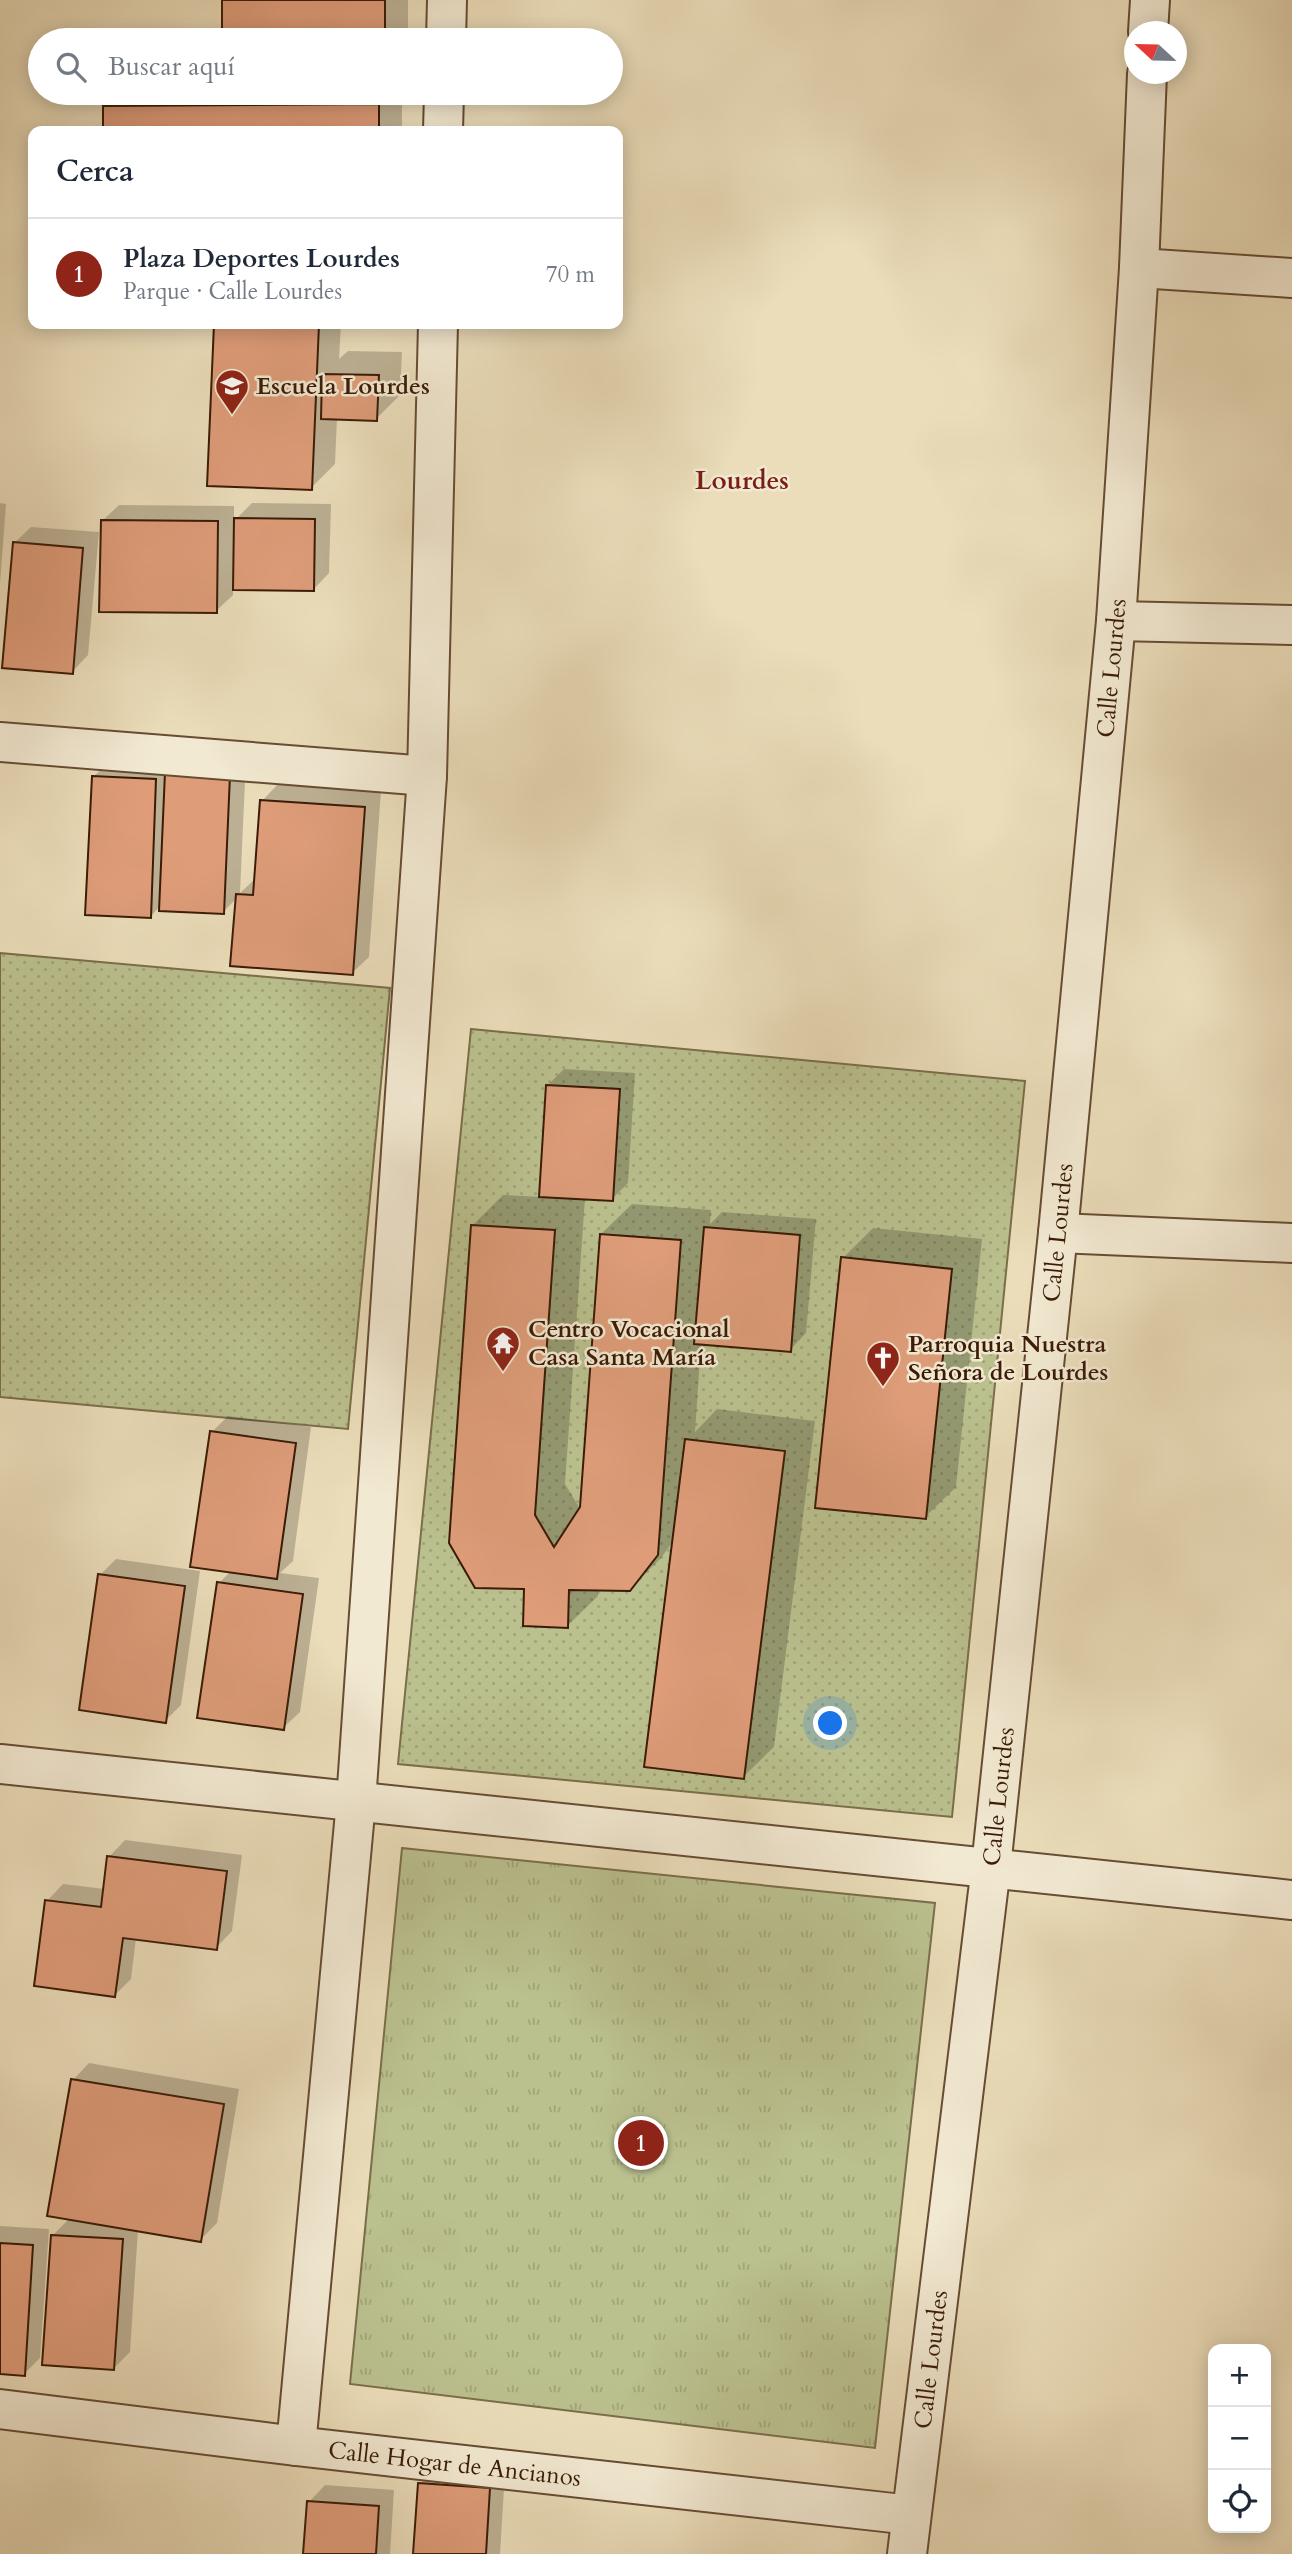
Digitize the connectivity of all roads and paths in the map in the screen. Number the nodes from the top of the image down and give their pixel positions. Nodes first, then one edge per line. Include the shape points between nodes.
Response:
1 (447, 0) edge
2 (1150, 0) edge
3 (1149, 21) edge
4 (446, 28) edge
5 (1147, 84) edge
6 (444, 105) edge
7 (443, 126) edge
8 (1139, 268) junction
9 (1292, 278) edge
10 (438, 329) edge
11 (1116, 621) junction
12 (1292, 625) edge
13 (0, 742) edge
14 (427, 776) junction
15 (1058, 1233) junction
16 (1292, 1243) edge
17 (0, 1764) edge
18 (356, 1802) junction
19 (991, 1867) junction
20 (1292, 1900) edge
21 (0, 2409) edge
22 (296, 2446) junction
23 (911, 2515) junction
24 (907, 2554) edge

1 - 4 street
2 - 3 street
5 - 8 street, Calle Lourdes
6 - 7 street
8 - 9 street
8 - 11 street, Calle Lourdes
10 - 14 street
11 - 12 street
11 - 15 street, Calle Lourdes
13 - 14 street
14 - 18 street
15 - 16 street
15 - 19 street, Calle Lourdes
17 - 18 street
18 - 19 street
18 - 22 street
19 - 20 street
19 - 23 street, Calle Lourdes
21 - 22 street, Calle Hogar de Ancianos
22 - 23 street, Calle Hogar de Ancianos
23 - 24 street, Calle Lourdes

